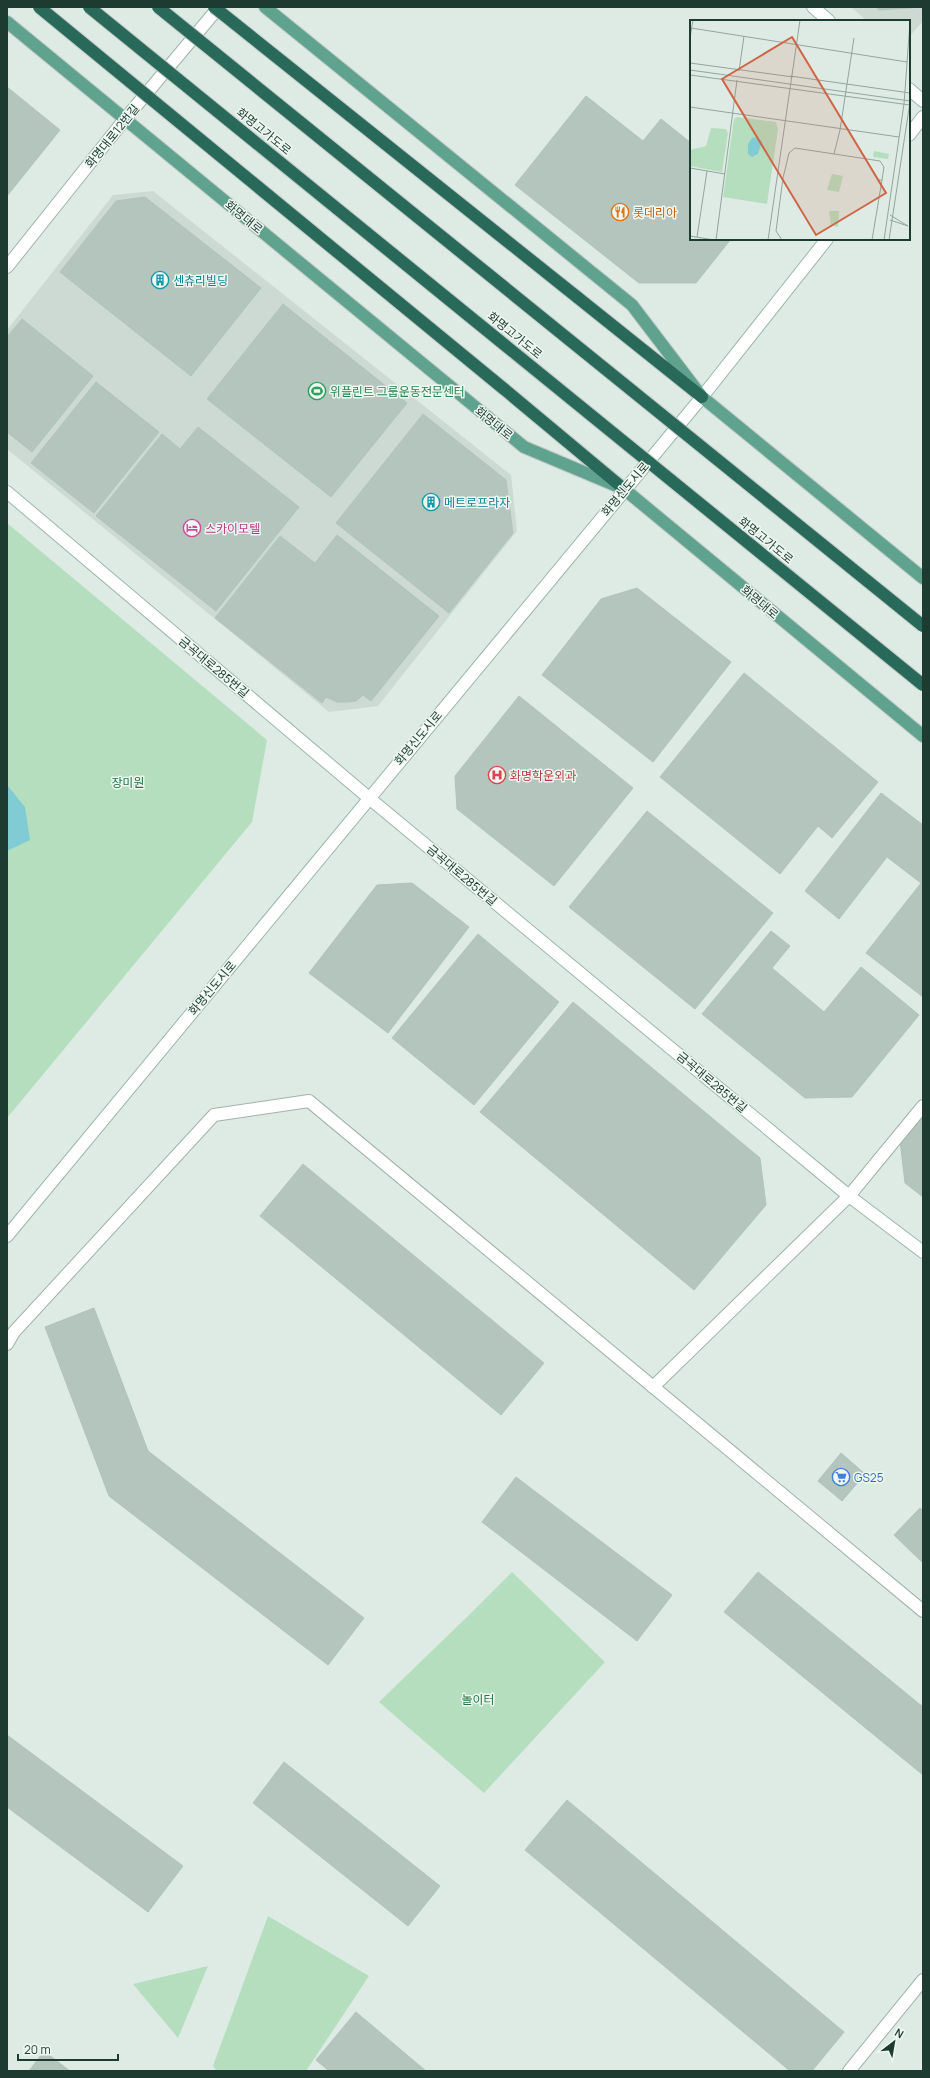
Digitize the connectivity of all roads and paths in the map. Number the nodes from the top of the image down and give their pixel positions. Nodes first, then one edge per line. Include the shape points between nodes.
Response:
1 (39, 7) edge
2 (89, 7) edge
3 (158, 7) edge
4 (214, 7) edge
5 (219, 7) edge
6 (265, 7) edge
7 (813, 7) edge
8 (828, 20) edge
9 (7, 22) edge
10 (910, 90) edge
11 (923, 101) edge
12 (923, 117) edge
13 (125, 119) junction
14 (910, 134) edge
15 (826, 240) edge
16 (7, 267) edge
17 (702, 397) junction
18 (624, 489) junction
19 (7, 492) edge
20 (923, 578) edge
21 (923, 626) edge
22 (923, 685) edge
23 (923, 736) edge
24 (369, 798) junction
25 (923, 1106) edge
26 (849, 1196) junction
27 (7, 1236) edge
28 (923, 1252) edge
29 (7, 1344) edge
30 (653, 1387) junction
31 (923, 1611) edge
32 (923, 1980) edge
33 (849, 2071) edge

1 - 18 highway, bridge
2 - 22 highway, 화명고가도로, bridge
3 - 21 highway, bridge
4 - 17 highway, bridge
5 - 13 street, 화명대로12번길
6 - 17 main road via 632,305
7 - 8 street
9 - 13 main road, 화명대로
10 - 11 street
12 - 14 street
13 - 16 street, 화명대로12번길
13 - 18 main road, 화명대로 via 524,447
15 - 17 street, 화명신도시로
17 - 18 street, 화명신도시로
17 - 20 main road
18 - 23 main road, 화명대로
18 - 24 street, 화명신도시로
19 - 24 street, 금곡대로285번길
24 - 26 street, 금곡대로285번길
24 - 27 street, 화명신도시로
25 - 26 street
26 - 28 street, 금곡대로285번길
26 - 30 street
29 - 30 street via 25,1320 214,1114 309,1101
30 - 31 street
32 - 33 street

